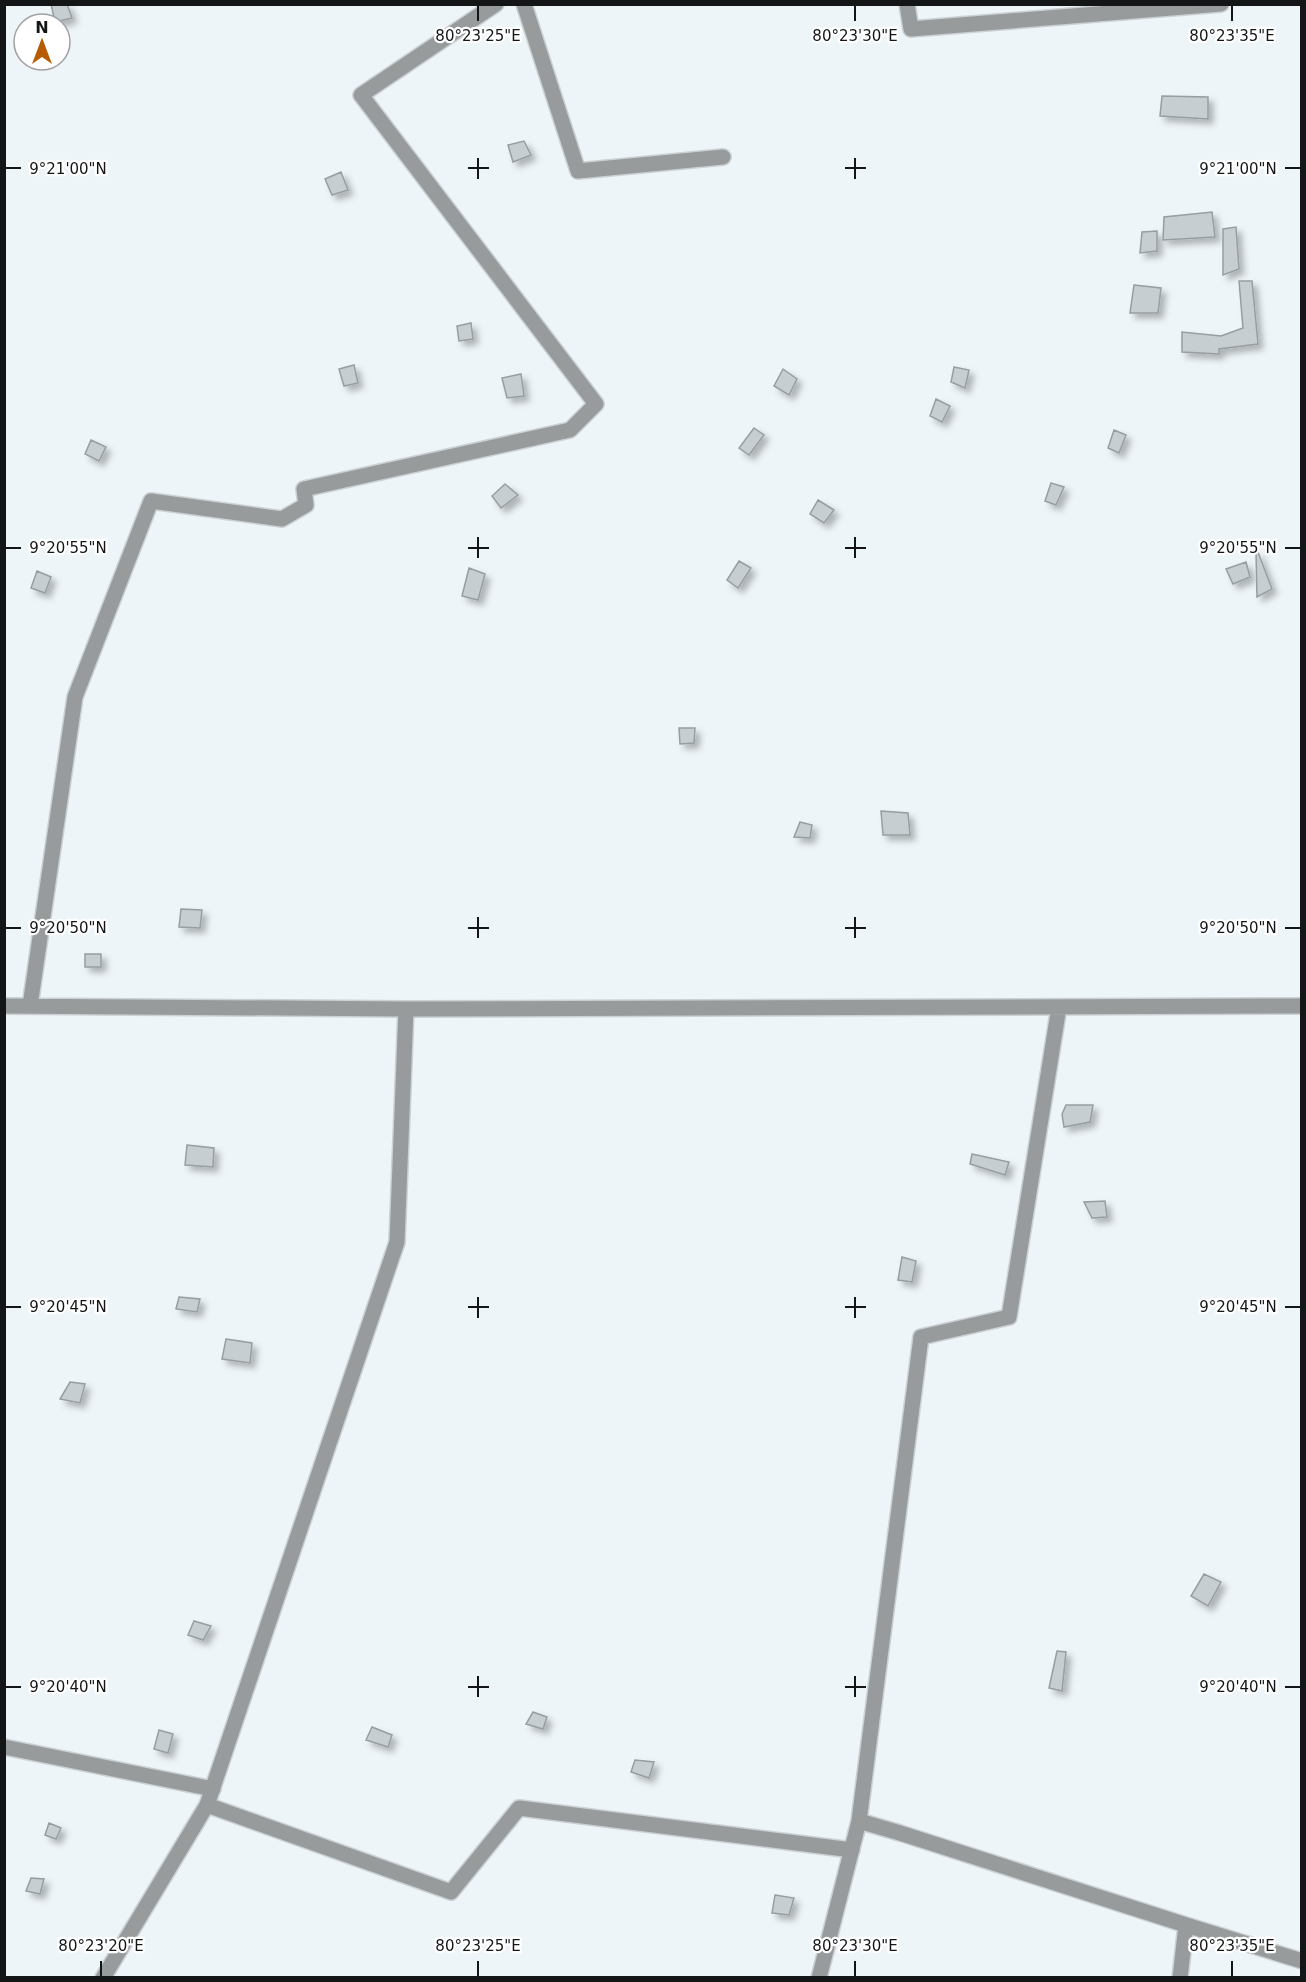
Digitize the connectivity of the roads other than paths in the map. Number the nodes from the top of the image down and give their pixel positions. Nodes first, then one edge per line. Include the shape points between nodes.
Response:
1 (496, 4) edge
2 (524, 4) edge
3 (907, 4) edge
4 (1221, 4) edge
5 (723, 157) dead end
6 (4, 1006) edge
7 (30, 1006) junction
8 (1059, 1006) junction
9 (1302, 1006) edge
10 (406, 1009) junction
11 (4, 1747) edge
12 (213, 1789) junction
13 (207, 1805) junction
14 (859, 1821) junction
15 (852, 1850) junction
16 (1186, 1925) junction
17 (1302, 1961) edge
18 (103, 1977) edge
19 (819, 1977) edge
20 (1180, 1977) edge

1 - 7 street via 362,95 596,405 570,430 304,489 306,505 282,519 151,501 75,697
2 - 5 street via 578,171
3 - 4 street via 911,29
6 - 7 street
7 - 10 street
8 - 9 street
8 - 10 street
8 - 14 street via 1009,1317 921,1337
10 - 12 street via 397,1242
11 - 12 street
12 - 13 street
13 - 15 street via 451,1892 519,1808
13 - 18 street
14 - 15 street
14 - 16 street
15 - 19 street
16 - 17 street
16 - 20 street

